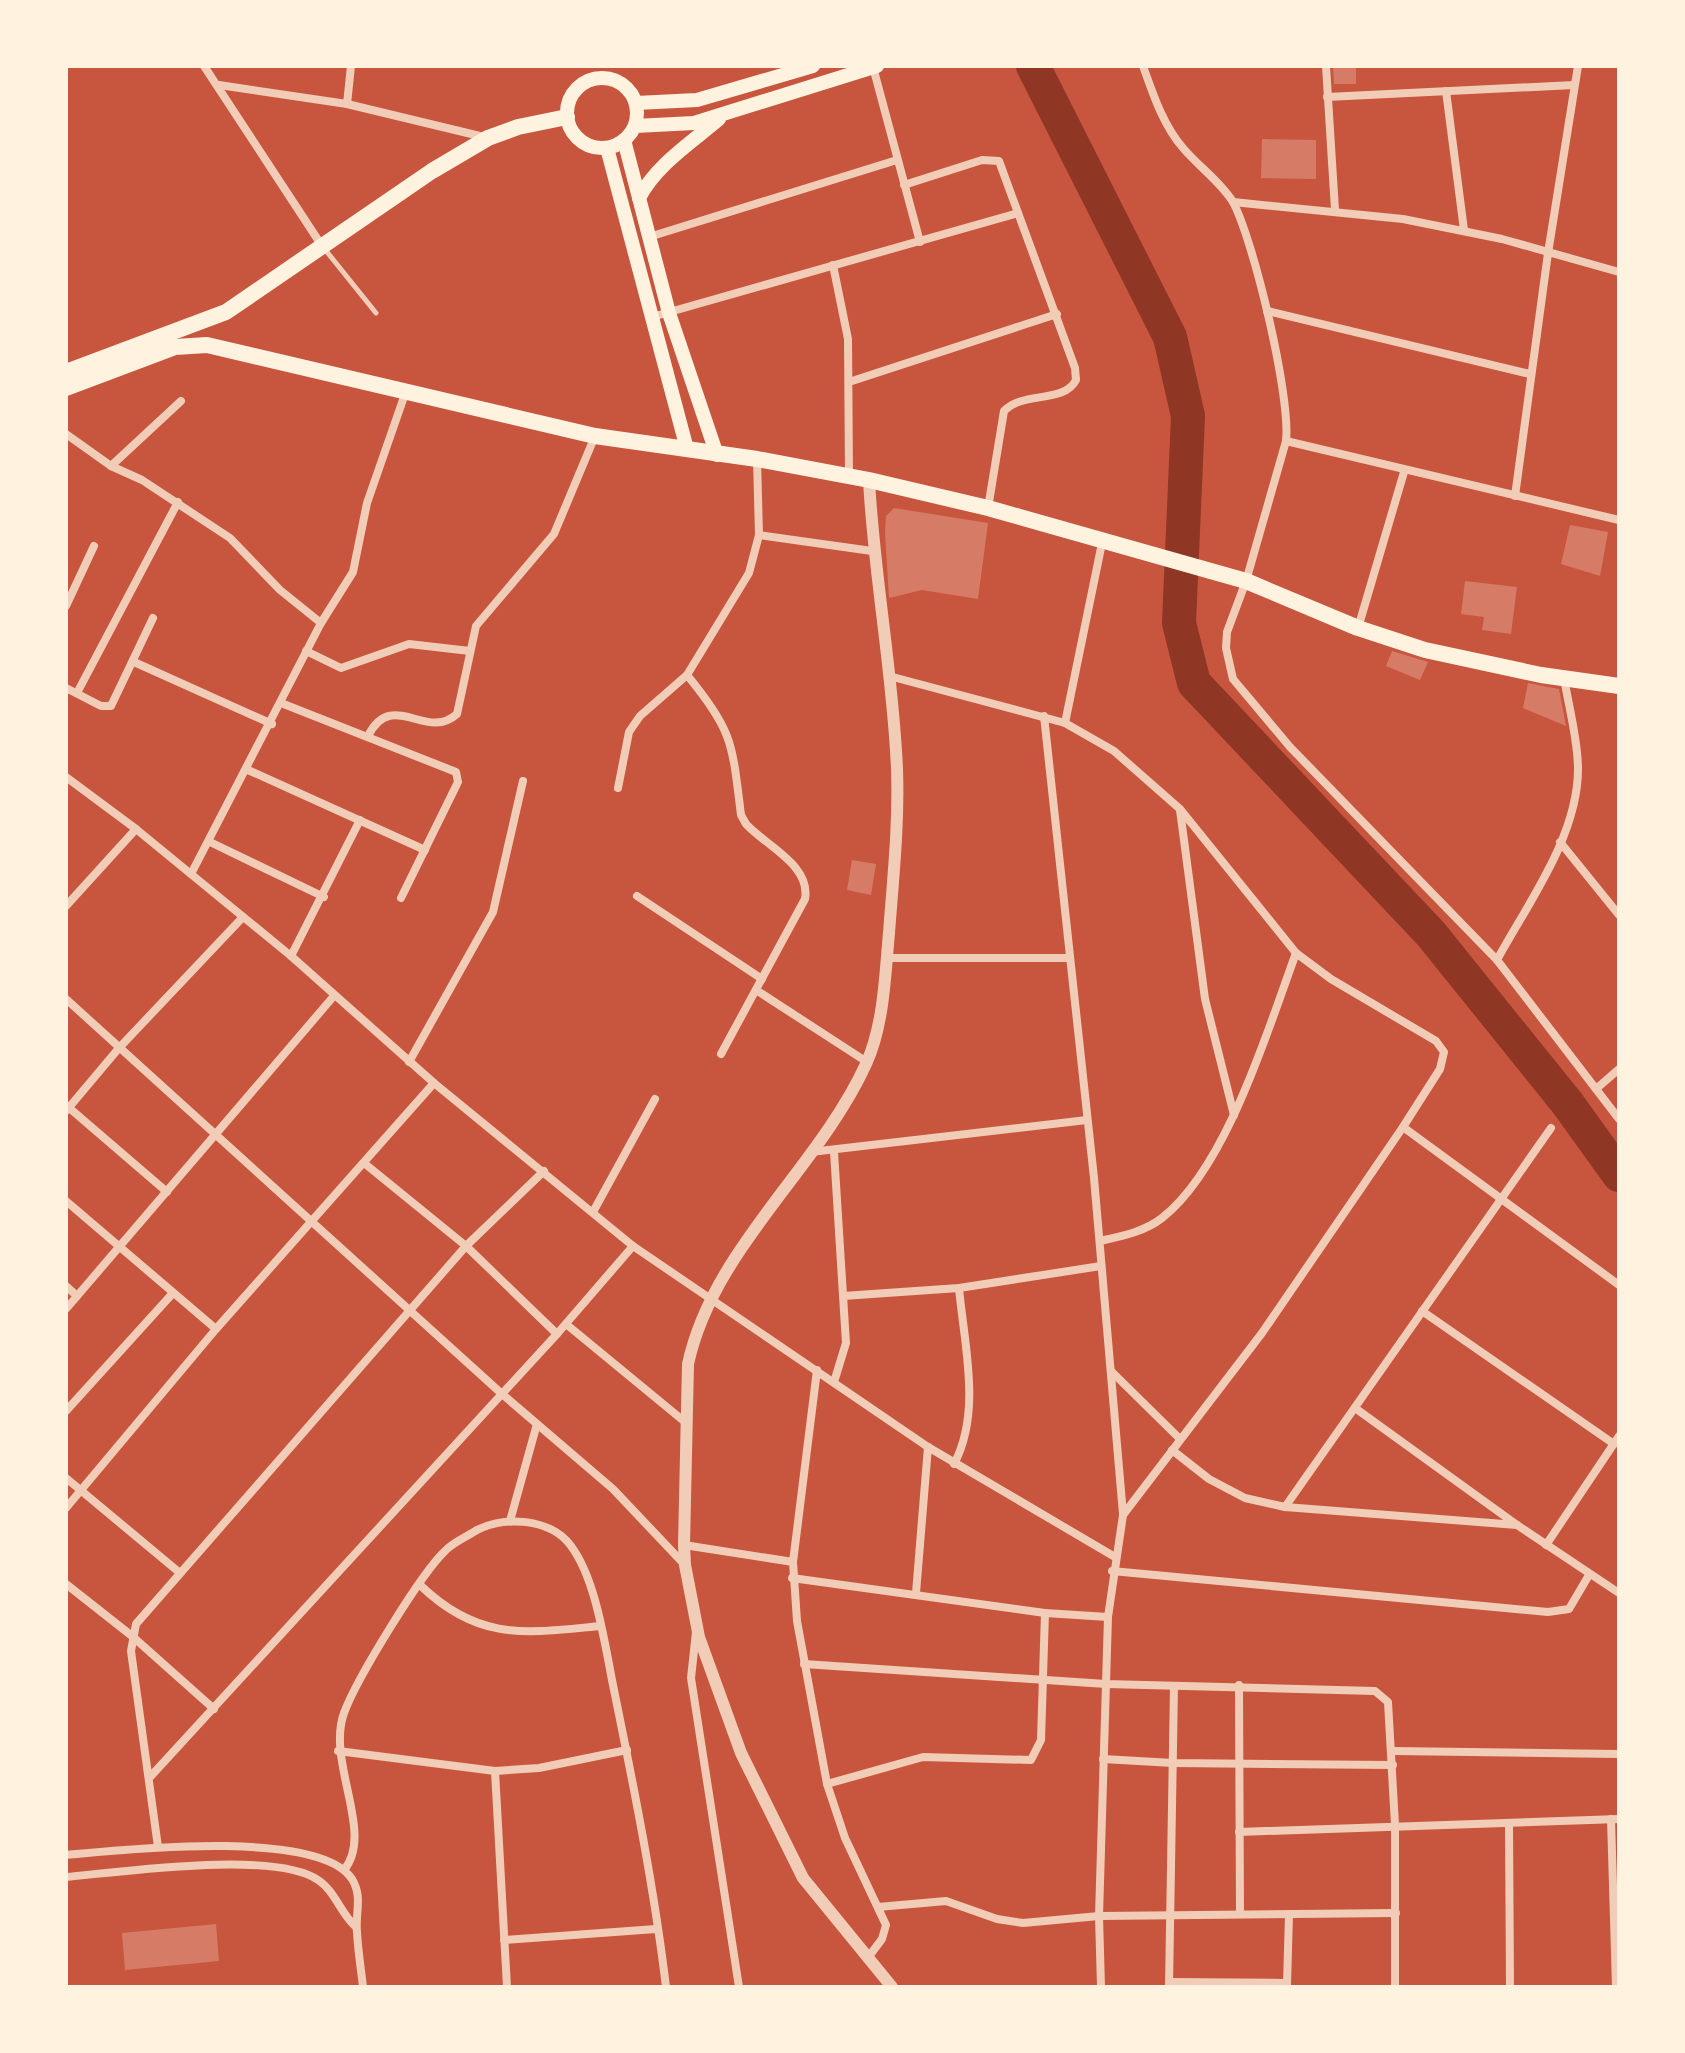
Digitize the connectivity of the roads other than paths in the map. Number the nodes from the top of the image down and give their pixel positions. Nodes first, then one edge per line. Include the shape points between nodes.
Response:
1 (204, 66) edge
2 (351, 66) edge
3 (813, 66) edge
4 (1143, 66) edge
5 (1326, 66) edge
6 (1578, 66) edge
7 (875, 67) edge
8 (597, 72) edge
9 (219, 85) junction
10 (1574, 85) junction
11 (1446, 91) junction
12 (1327, 97) junction
13 (636, 103) junction
14 (347, 104) junction
15 (725, 114) junction
16 (567, 117) junction
17 (635, 126) junction
18 (488, 138) junction
19 (624, 140) junction
20 (607, 148) junction
21 (897, 160) junction
22 (904, 185) junction
23 (639, 198) junction
24 (1233, 202) junction
25 (1335, 210) junction
26 (1018, 213) junction
27 (1464, 230) junction
28 (649, 237) junction
29 (920, 242) junction
30 (322, 246) junction
31 (1548, 253) junction
32 (833, 265) junction
33 (1619, 272) edge
34 (1267, 311) junction
35 (376, 313) dead end
36 (669, 313) junction
37 (1057, 314) junction
38 (652, 317) junction
39 (66, 372) edge
40 (1530, 374) junction
41 (849, 382) junction
42 (66, 388) edge
43 (405, 394) junction
44 (181, 401) dead end
45 (66, 434) edge
46 (595, 436) junction
47 (1286, 441) junction
48 (687, 449) junction
49 (717, 455) junction
50 (757, 459) junction
51 (111, 466) junction
52 (1404, 472) junction
53 (849, 477) junction
54 (869, 480) junction
55 (1515, 496) junction
56 (178, 502) junction
57 (988, 508) junction
58 (1619, 520) edge
59 (759, 535) junction
60 (1102, 543) junction
61 (94, 546) dead end
62 (872, 551) junction
63 (1246, 581) junction
64 (66, 606) edge
65 (153, 618) dead end
66 (321, 623) junction
67 (1358, 628) junction
68 (306, 651) junction
69 (470, 651) junction
70 (134, 662) junction
71 (687, 675) junction
72 (889, 676) junction
73 (1564, 678) junction
74 (1619, 686) edge
75 (66, 688) edge
76 (77, 693) junction
77 (281, 703) junction
78 (1044, 716) junction
79 (1065, 723) junction
80 (272, 724) junction
81 (368, 736) junction
82 (248, 770) junction
83 (66, 777) edge
84 (523, 781) dead end
85 (618, 788) dead end
86 (1180, 809) junction
87 (360, 820) junction
88 (136, 829) junction
89 (210, 842) junction
90 (1560, 842) junction
91 (425, 850) junction
92 (191, 874) junction
93 (637, 896) dead end
94 (324, 897) junction
95 (401, 898) dead end
96 (66, 906) edge
97 (1619, 915) edge
98 (243, 917) junction
99 (1296, 953) junction
100 (291, 956) junction
101 (887, 958) junction
102 (1070, 958) junction
103 (1497, 960) junction
104 (762, 979) junction
105 (756, 990) junction
106 (333, 997) junction
107 (66, 999) edge
108 (119, 1048) junction
109 (721, 1054) dead end
110 (409, 1062) junction
111 (867, 1062) junction
112 (1619, 1069) edge
113 (434, 1083) junction
114 (1596, 1089) junction
115 (655, 1099) dead end
116 (67, 1108) edge
117 (1234, 1116) junction
118 (1619, 1119) edge
119 (1087, 1120) junction
120 (1403, 1127) junction
121 (1551, 1128) dead end
122 (217, 1133) junction
123 (811, 1152) junction
124 (834, 1152) junction
125 (364, 1163) junction
126 (544, 1171) junction
127 (167, 1192) junction
128 (1500, 1197) junction
129 (66, 1201) edge
130 (593, 1212) junction
131 (310, 1221) junction
132 (1100, 1241) junction
133 (119, 1245) junction
134 (466, 1246) junction
135 (633, 1246) junction
136 (1101, 1266) junction
137 (1619, 1285) edge
138 (66, 1286) edge
139 (959, 1288) junction
140 (173, 1293) junction
141 (77, 1296) junction
142 (843, 1296) junction
143 (709, 1299) junction
144 (66, 1309) edge
145 (409, 1310) junction
146 (1422, 1311) junction
147 (566, 1324) junction
148 (216, 1329) junction
149 (557, 1334) junction
150 (817, 1370) junction
151 (1111, 1371) junction
152 (834, 1382) junction
153 (502, 1394) junction
154 (1355, 1408) junction
155 (66, 1411) edge
156 (685, 1422) junction
157 (537, 1424) junction
158 (1179, 1438) junction
159 (1616, 1440) edge
160 (928, 1447) junction
161 (1172, 1450) junction
162 (954, 1464) junction
163 (66, 1478) edge
164 (82, 1491) junction
165 (1285, 1507) junction
166 (66, 1508) edge
167 (1123, 1515) junction
168 (510, 1521) junction
169 (1517, 1525) junction
170 (684, 1545) junction
171 (1546, 1545) junction
172 (1115, 1557) junction
173 (793, 1562) junction
174 (685, 1565) junction
175 (1112, 1571) junction
176 (180, 1573) junction
177 (1589, 1575) junction
178 (792, 1578) junction
179 (66, 1584) edge
180 (420, 1585) junction
181 (916, 1593) junction
182 (1619, 1593) edge
183 (1045, 1613) junction
184 (1108, 1617) junction
185 (601, 1626) junction
186 (697, 1628) junction
187 (132, 1636) junction
188 (804, 1664) junction
189 (1043, 1680) junction
190 (1106, 1684) junction
191 (1239, 1685) junction
192 (1174, 1686) junction
193 (214, 1709) junction
194 (627, 1750) junction
195 (338, 1751) junction
196 (1393, 1751) junction
197 (1619, 1754) edge
198 (1103, 1759) junction
199 (1173, 1763) junction
200 (1238, 1764) junction
201 (1393, 1765) junction
202 (495, 1771) junction
203 (151, 1776) junction
204 (827, 1784) junction
205 (1615, 1819) edge
206 (1509, 1823) junction
207 (1395, 1825) junction
208 (1239, 1832) junction
209 (158, 1847) junction
210 (66, 1855) edge
211 (344, 1870) junction
212 (66, 1877) edge
213 (878, 1907) junction
214 (1396, 1913) junction
215 (1172, 1914) junction
216 (1240, 1914) junction
217 (1289, 1914) junction
218 (1099, 1916) junction
219 (356, 1927) junction
220 (656, 1929) junction
221 (504, 1940) junction
222 (866, 1959) junction
223 (1169, 1984) edge
224 (1287, 1985) edge
225 (363, 1987) edge
226 (507, 1987) edge
227 (666, 1987) edge
228 (739, 1987) edge
229 (892, 1987) edge
230 (1101, 1987) edge
231 (1395, 1987) edge
232 (1510, 1987) edge
233 (1616, 1987) edge

1 - 9 street
2 - 14 street
3 - 13 main road via 697,100
4 - 24 street via 1176,138
5 - 12 street
6 - 10 street
7 - 15 main road
7 - 21 street
8 - 13 main road via 624,85
8 - 16 main road via 574,91
9 - 14 street
9 - 30 street
10 - 11 street
10 - 31 street
11 - 12 street
11 - 27 street
12 - 25 street
13 - 17 main road
14 - 18 street
15 - 17 main road via 694,123
15 - 23 main road via 672,159
16 - 18 highway
16 - 20 main road via 580,141
17 - 19 main road
18 - 30 highway
19 - 20 main road
19 - 23 main road
20 - 38 main road
21 - 22 street
21 - 28 street
22 - 26 street via 995,159
22 - 29 street
23 - 28 main road
24 - 25 street
24 - 34 street
25 - 27 street
26 - 29 street
26 - 37 street
27 - 31 street
28 - 36 main road
29 - 32 street
30 - 35 lane
30 - 39 highway via 226,312
31 - 33 street
31 - 40 street
32 - 36 street
32 - 41 street via 846,319
34 - 40 street
34 - 47 street via 1287,419
36 - 38 street
36 - 49 main road
37 - 41 street
37 - 57 street via 1076,380 1069,390 1015,402 1004,411
38 - 48 main road
40 - 55 street
41 - 53 street
42 - 43 highway via 175,347 207,345
43 - 46 highway
43 - 66 street via 367,503 353,572
44 - 51 street
45 - 51 street
46 - 48 highway
46 - 69 street via 554,534 481,618
47 - 52 street
47 - 63 street
48 - 49 highway
49 - 50 highway
50 - 53 highway
50 - 59 street
51 - 56 street
52 - 55 street
52 - 67 street
53 - 54 highway
54 - 57 highway
54 - 62 street
55 - 58 street
56 - 66 street via 230,538
56 - 76 street
57 - 60 highway
59 - 62 street
59 - 71 street via 740,592
60 - 63 highway
60 - 79 street
61 - 64 street
62 - 72 street
63 - 67 highway
63 - 103 street via 1227,632 1233,679 1290,747
65 - 70 street
66 - 68 street
67 - 73 highway via 1425,650
68 - 69 street via 341,668 409,644
68 - 77 street
69 - 81 street via 461,705 451,719 429,722 389,714 376,721
70 - 76 street via 111,706
70 - 80 street
71 - 85 street via 629,732
71 - 104 street via 715,710 732,743 746,824 806,881 805,899
72 - 78 street
72 - 101 street via 897,770
73 - 74 highway
73 - 90 street via 1578,767 1575,800
75 - 76 street
77 - 80 street
77 - 81 street
78 - 79 street
78 - 102 street
79 - 86 street via 1135,766
80 - 82 street
81 - 91 street via 456,772 458,782
82 - 87 street
82 - 89 street
83 - 88 street
84 - 110 street via 493,912
86 - 99 street
86 - 117 street via 1205,999
87 - 91 street
87 - 94 street
88 - 92 street
88 - 96 street
89 - 92 street
89 - 94 street
90 - 97 street
90 - 103 street
91 - 95 street
92 - 98 street
93 - 104 street
94 - 100 street
98 - 100 street
98 - 108 street
99 - 117 street
99 - 120 street via 1442,1048 1440,1069
100 - 106 street
101 - 102 street
101 - 111 street
102 - 119 street
103 - 114 street
104 - 105 street
105 - 109 street
105 - 111 street
106 - 110 street
106 - 122 street
107 - 108 street
108 - 116 street
108 - 122 street
110 - 113 street
111 - 123 street
112 - 114 street
113 - 125 street
113 - 126 street
114 - 118 street
115 - 130 street
116 - 127 street
117 - 132 street via 1180,1200 1161,1218 1136,1232
119 - 124 street
119 - 132 street
120 - 128 street
120 - 158 street via 1262,1333
121 - 128 street
122 - 127 street
122 - 131 street
123 - 124 street
123 - 143 street
124 - 142 street
125 - 131 street
125 - 134 street
126 - 130 street
126 - 134 street
127 - 133 street
128 - 137 street
128 - 146 street
129 - 133 street
130 - 135 street
131 - 145 street
131 - 148 street
132 - 136 street
133 - 140 street
133 - 141 street
134 - 145 street
134 - 149 street
135 - 143 street
135 - 147 street
136 - 139 street
136 - 151 street
138 - 141 street
139 - 142 street
139 - 162 street via 970,1418 966,1442
140 - 148 street
140 - 155 street
141 - 144 street
142 - 152 street via 845,1352
143 - 150 street
143 - 156 street via 688,1364
145 - 153 street
145 - 176 street
146 - 154 street
146 - 159 street
147 - 149 street
147 - 156 street
148 - 164 street
149 - 153 street
150 - 152 street
150 - 173 street
151 - 158 street
151 - 167 street
152 - 160 street
153 - 157 street
153 - 193 street
154 - 165 street
154 - 169 street
156 - 170 street
157 - 168 street
157 - 174 street via 613,1489
158 - 161 street
159 - 171 street
160 - 162 street
160 - 181 street
161 - 165 street via 1230,1493
161 - 167 street
162 - 172 street
163 - 164 street
164 - 166 street
164 - 176 street
165 - 169 street
167 - 172 street
168 - 180 street via 480,1528 446,1550
168 - 185 street via 552,1530 570,1544
169 - 171 street
170 - 173 street
170 - 174 street
171 - 177 street
172 - 175 street
173 - 178 street
174 - 186 street
175 - 177 street via 1548,1612 1569,1609
175 - 184 street
176 - 187 street via 136,1624
177 - 182 street
178 - 181 street
178 - 188 street
179 - 187 street
180 - 185 street via 442,1606 496,1631
180 - 195 street via 344,1711
181 - 183 street
183 - 184 street
183 - 189 street
184 - 190 street
185 - 194 street
186 - 222 street via 741,1753 803,1878
186 - 228 street via 691,1678
187 - 193 street
187 - 203 street
188 - 189 street
188 - 204 street
189 - 190 street
189 - 204 street via 1041,1740 1031,1760 923,1757
190 - 192 street
190 - 198 street
191 - 192 street
191 - 196 street via 1375,1691 1388,1702
191 - 200 street
192 - 199 street
193 - 203 street
194 - 202 street
194 - 220 street
195 - 202 street
195 - 211 street via 355,1836 354,1859
196 - 197 street
196 - 201 street
198 - 199 street
198 - 218 street
199 - 200 street
199 - 215 street
200 - 201 street
200 - 208 street
201 - 207 street
202 - 221 street
203 - 209 street
204 - 213 street via 845,1838
205 - 206 street
205 - 233 street
206 - 207 street
206 - 232 street
207 - 208 street
207 - 214 street
208 - 216 street
209 - 210 street
209 - 211 street via 270,1849
211 - 219 street via 358,1897
212 - 219 street via 250,1865 297,1872 321,1882
213 - 218 street via 958,1902 997,1919 1023,1923
213 - 222 street via 886,1932
214 - 217 street
214 - 231 street
215 - 216 street
215 - 218 street
215 - 223 street
216 - 217 street
217 - 224 street
218 - 230 street
219 - 225 street
220 - 221 street
220 - 227 street
221 - 226 street
222 - 229 street
223 - 224 street

